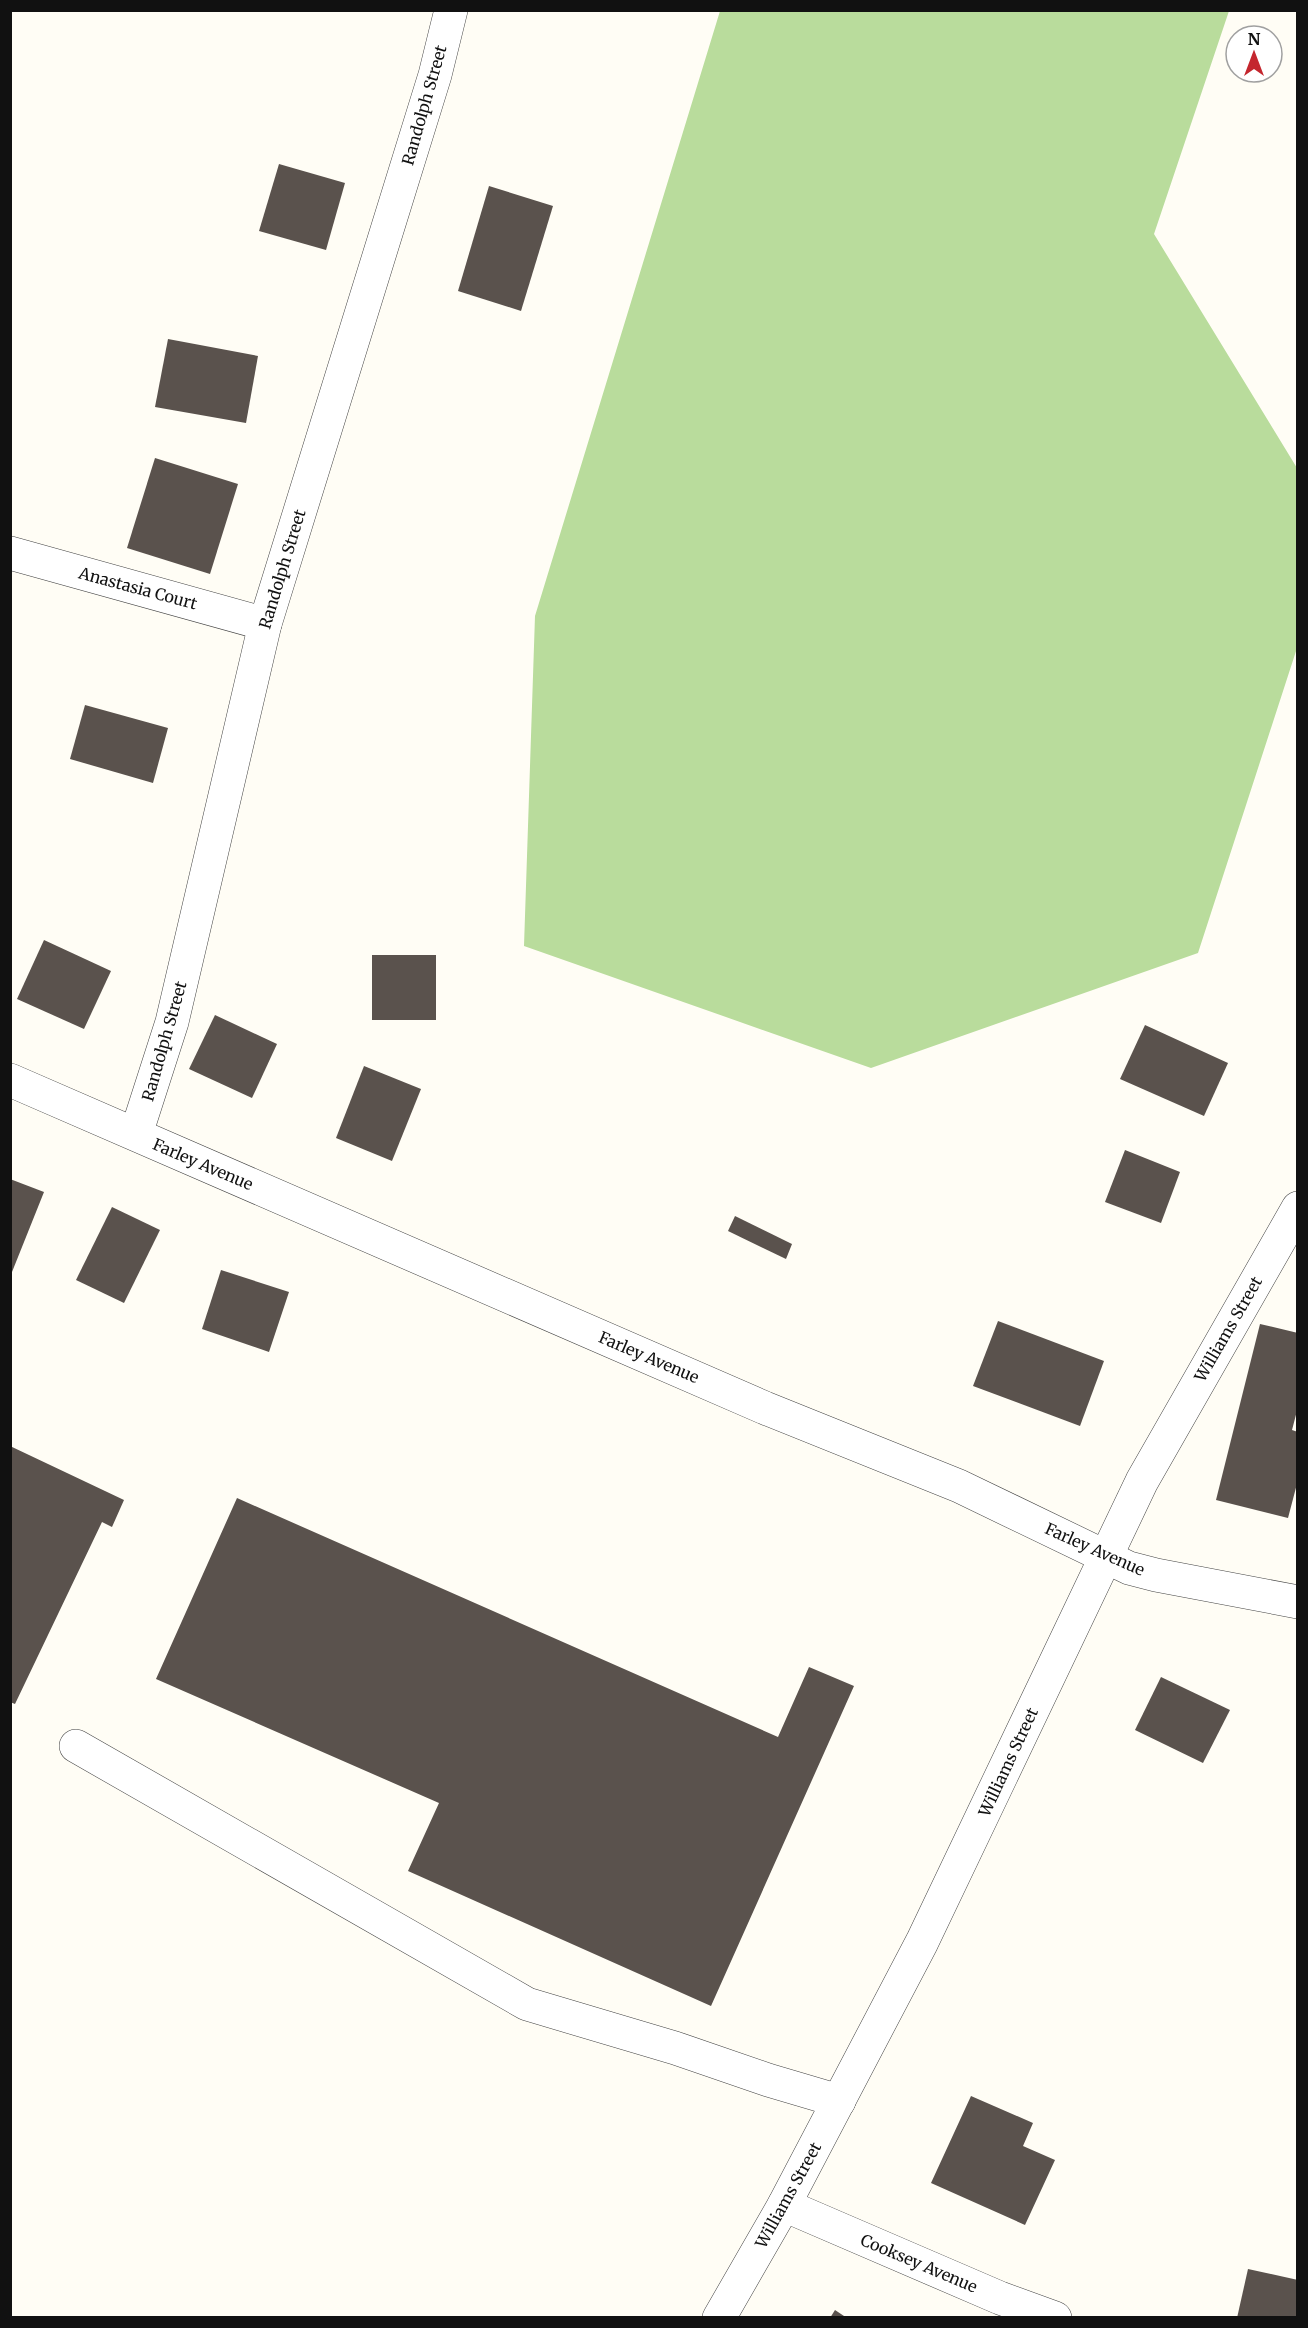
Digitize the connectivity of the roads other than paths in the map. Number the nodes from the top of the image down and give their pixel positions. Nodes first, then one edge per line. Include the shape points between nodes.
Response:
1 (451, 10) edge
2 (10, 553) edge
3 (265, 624) junction
4 (10, 1080) edge
5 (136, 1134) junction
6 (1298, 1208) edge
7 (1104, 1556) junction
8 (1298, 1602) edge
9 (76, 1746) dead end
10 (839, 2101) junction
11 (784, 2205) junction
12 (720, 2318) edge
13 (1055, 2318) edge

1 - 3 street, Randolph Street
2 - 3 street, Anastasia Court
3 - 5 street, Randolph Street via 172,1022
4 - 5 street, Farley Avenue
5 - 7 street, Farley Avenue via 765,1408 959,1486
6 - 7 street, Williams Street via 1142,1481
7 - 8 street, Farley Avenue via 1156,1575
7 - 10 street, Williams Street via 922,1942
9 - 10 street via 527,2004
10 - 11 street, Williams Street
11 - 12 street, Williams Street
11 - 13 street, Cooksey Avenue

